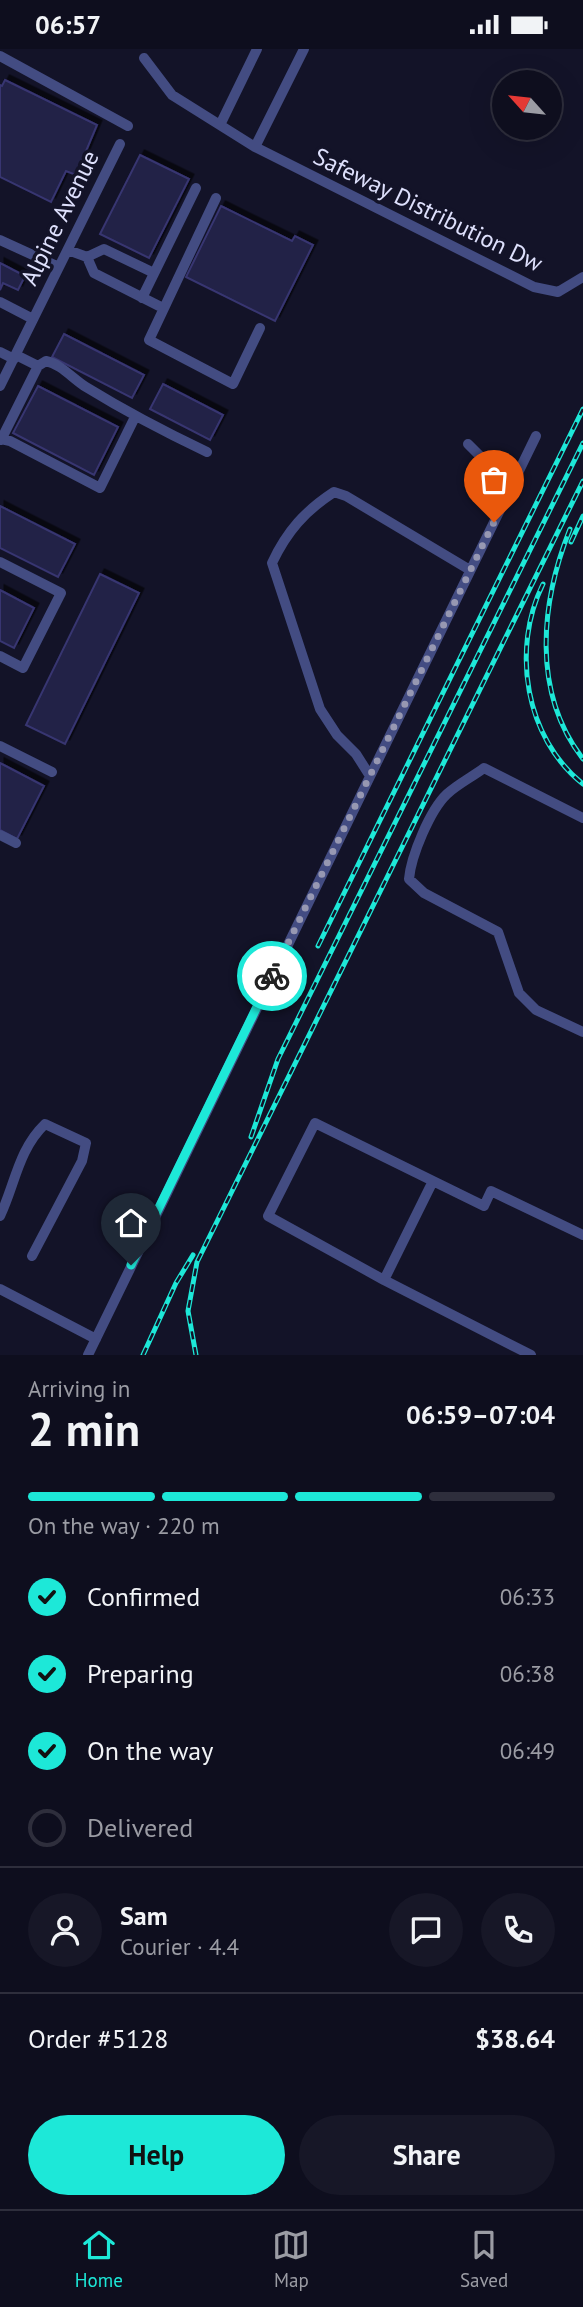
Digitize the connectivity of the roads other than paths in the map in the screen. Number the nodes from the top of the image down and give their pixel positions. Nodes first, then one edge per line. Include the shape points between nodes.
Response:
1 (257, 49) edge
2 (304, 49) edge
3 (0, 56) edge
4 (144, 58) dead end
5 (220, 125) junction
6 (128, 126) dead end
7 (120, 144) dead end
8 (255, 147) junction
9 (196, 188) dead end
10 (216, 198) dead end
11 (0, 240) edge
12 (68, 250) junction
13 (88, 257) junction
14 (60, 267) junction
15 (155, 273) junction
16 (583, 277) edge
17 (142, 298) junction
18 (0, 302) edge
19 (163, 308) junction
20 (33, 319) junction
21 (260, 328) dead end
22 (0, 352) edge
23 (15, 357) junction
24 (38, 366) junction
25 (0, 386) edge
26 (135, 417) junction
27 (536, 436) dead end
28 (1, 439) edge
29 (468, 444) dead end
30 (207, 452) dead end
31 (517, 474) junction
32 (0, 562) edge
33 (470, 570) junction
34 (0, 656) edge
35 (0, 746) edge
36 (51, 772) dead end
37 (370, 776) junction
38 (583, 818) edge
39 (0, 835) edge
40 (16, 843) dead end
41 (583, 1032) edge
42 (433, 1181) junction
43 (0, 1216) edge
44 (583, 1235) edge
45 (32, 1256) dead end
46 (384, 1280) junction
47 (0, 1289) edge
48 (96, 1339) junction
49 (88, 1355) edge
50 (531, 1355) edge

1 - 5 street
2 - 8 street
3 - 6 street
4 - 5 street, Safeway Distribution Dw via 172,95
5 - 8 street, Safeway Distribution Dw
7 - 12 street, Alpine Avenue
8 - 16 street, Safeway Distribution Dw via 534,287 558,292
9 - 15 street
10 - 19 street
11 - 14 street
12 - 13 street
12 - 14 street, Alpine Avenue
13 - 15 street via 104,249
13 - 17 street via 94,272
14 - 20 street, Alpine Avenue
15 - 17 street
17 - 19 street
18 - 20 street
19 - 21 street via 149,340 233,384
20 - 23 street, Alpine Avenue
22 - 23 street
23 - 24 street
23 - 25 street, Alpine Avenue
24 - 26 street via 54,363 68,377
24 - 28 street
26 - 28 street via 100,488
26 - 30 street
27 - 31 street
29 - 31 street via 480,456
31 - 33 street
32 - 34 street via 61,593 23,668
33 - 37 street
33 - 37 street via 334,492 309,509 284,537 272,563 320,709
35 - 36 street
37 - 48 street
38 - 41 street via 484,768 437,805 411,859 409,879 424,893 498,932 519,993 536,1010
39 - 40 street
42 - 44 street via 484,1206 491,1191
42 - 46 street
42 - 46 street via 315,1123 268,1216
43 - 45 street via 12,1177 34,1135 45,1124 86,1143 82,1161
46 - 50 street
47 - 48 street
48 - 49 street

